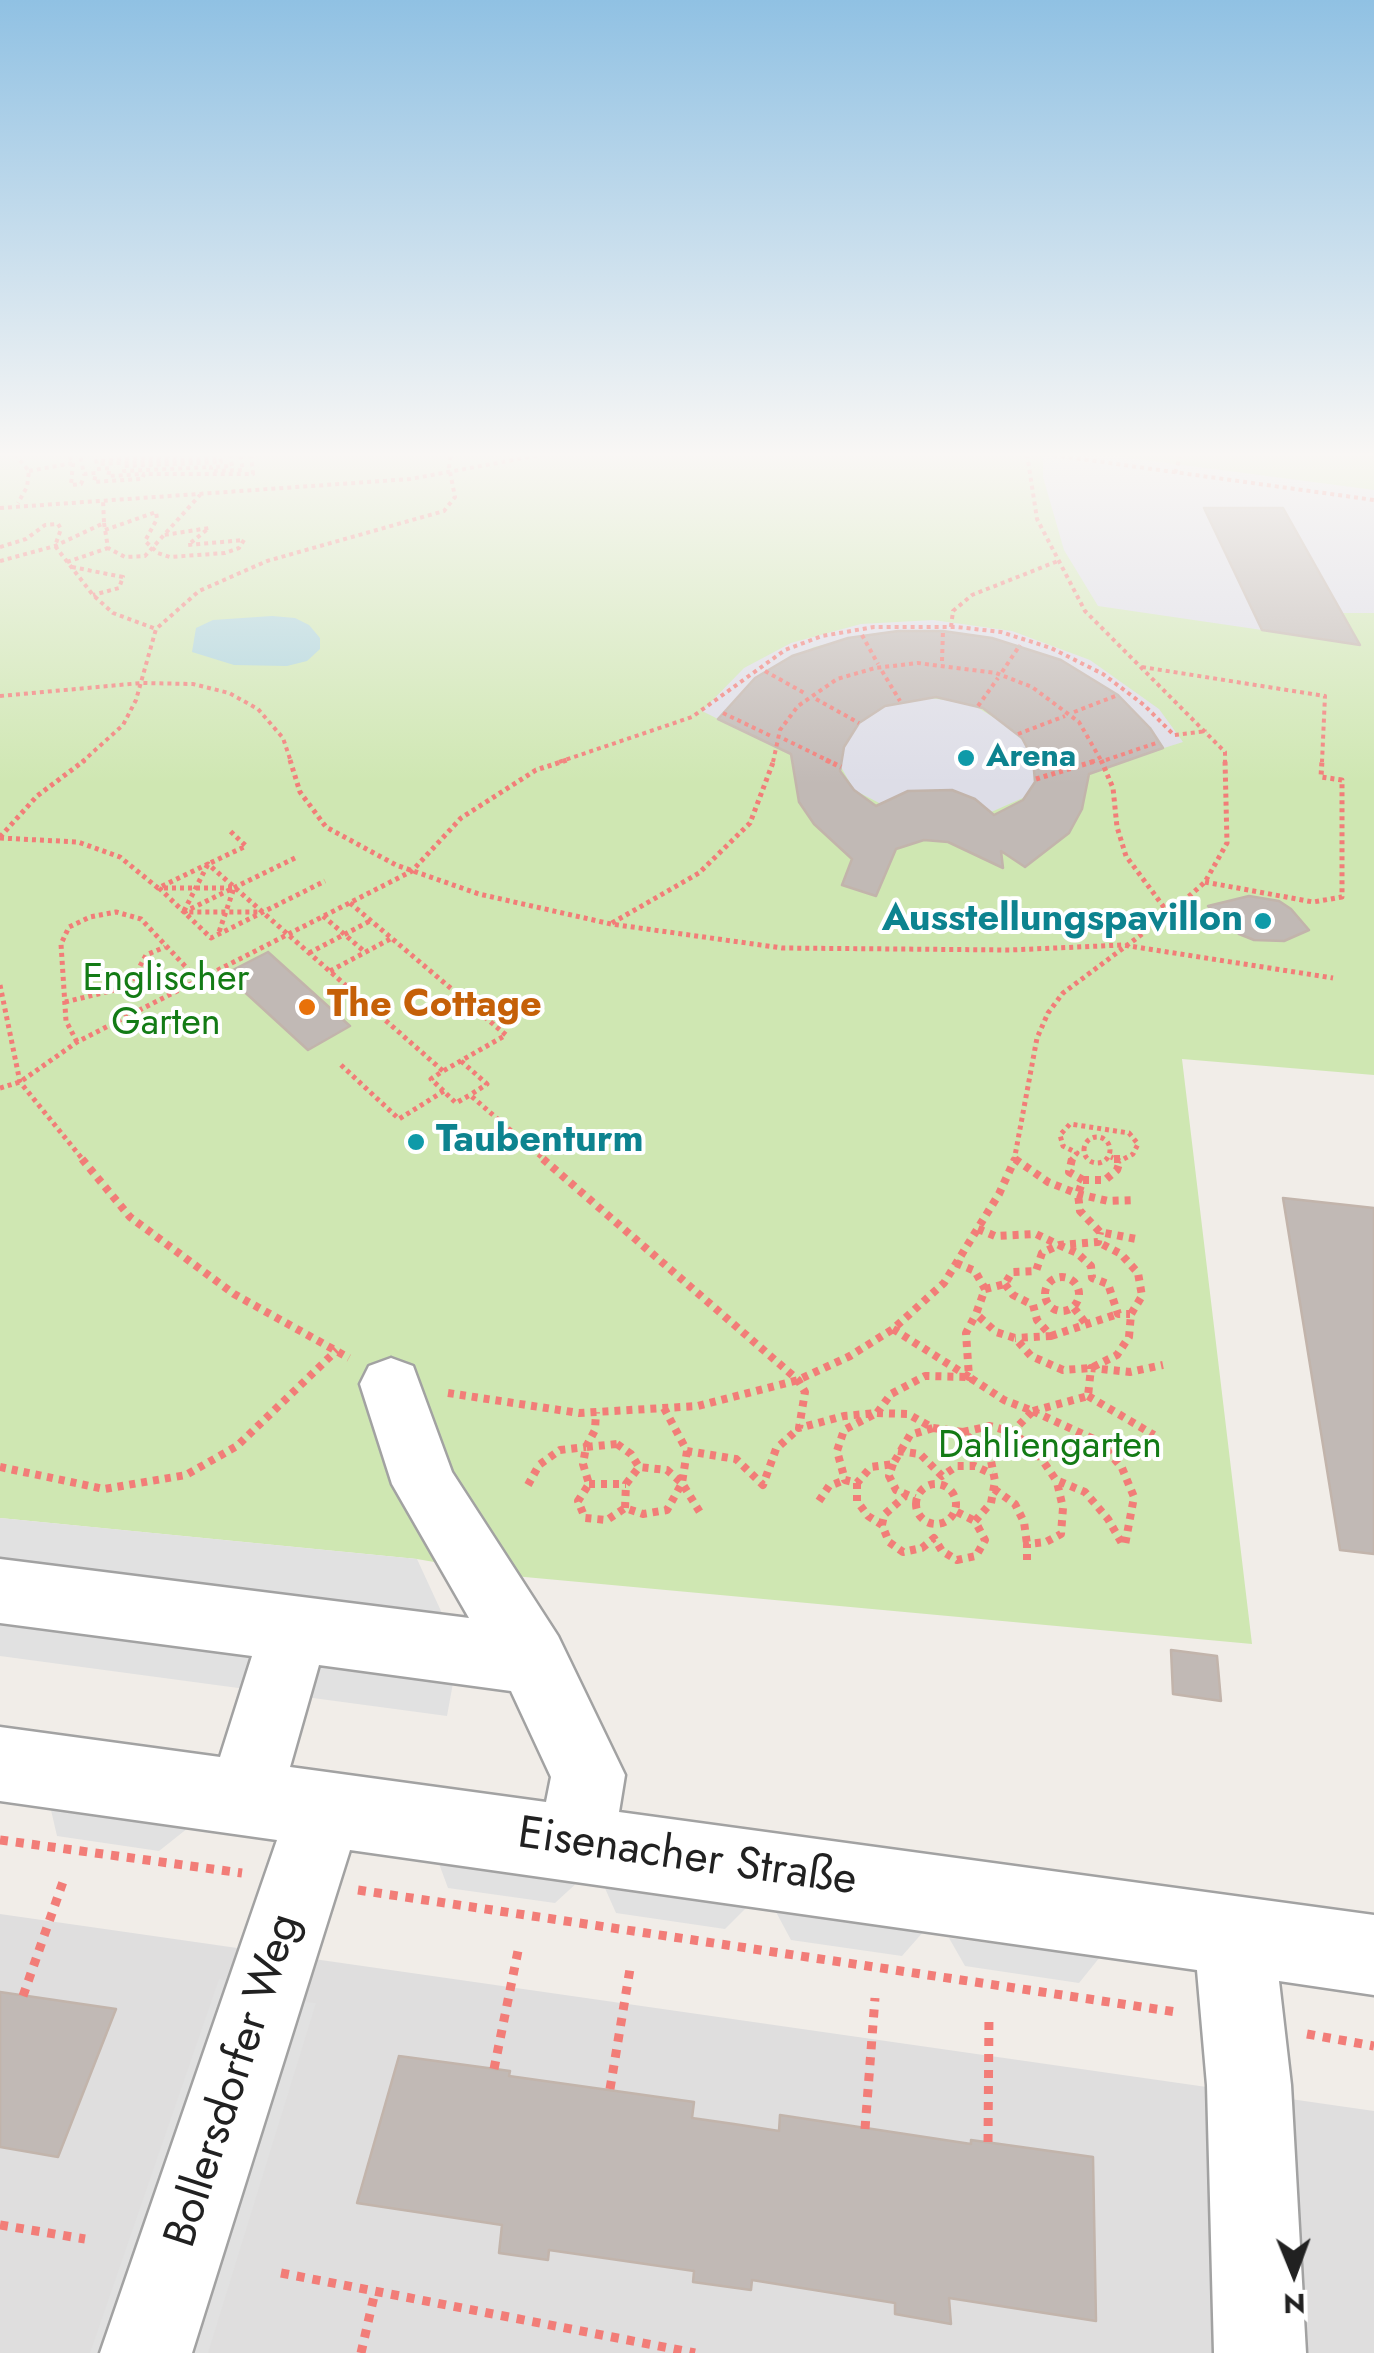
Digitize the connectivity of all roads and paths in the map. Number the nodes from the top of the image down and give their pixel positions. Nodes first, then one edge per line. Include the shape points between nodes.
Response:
1 (261, 564) edge
2 (1051, 564) edge
3 (1060, 564) edge
4 (69, 565) joint
5 (92, 595) junction
6 (951, 627) junction
7 (156, 629) junction
8 (944, 631) dead end
9 (862, 635) dead end
10 (1020, 645) dead end
11 (942, 660) dead end
12 (1142, 666) junction
13 (765, 671) dead end
14 (141, 684) junction
15 (806, 694) dead end
16 (1118, 695) dead end
17 (0, 696) edge
18 (816, 699) dead end
19 (900, 702) dead end
20 (978, 706) dead end
21 (1074, 712) dead end
22 (723, 713) dead end
23 (1065, 716) dead end
24 (858, 723) dead end
25 (1207, 731) junction
26 (1018, 734) dead end
27 (773, 738) dead end
28 (784, 739) dead end
29 (1159, 742) dead end
30 (1106, 760) dead end
31 (1094, 761) dead end
32 (841, 767) dead end
33 (1036, 779) dead end
34 (228, 830) dead end
35 (0, 838) edge
36 (295, 858) dead end
37 (208, 864) junction
38 (412, 870) junction
39 (325, 881) dead end
40 (1205, 882) junction
41 (158, 888) junction
42 (196, 888) junction
43 (234, 888) junction
44 (350, 903) junction
45 (184, 912) junction
46 (226, 912) junction
47 (263, 912) junction
48 (1170, 914) junction
49 (323, 916) junction
50 (370, 920) junction
51 (611, 924) junction
52 (218, 934) junction
53 (287, 934) junction
54 (344, 934) junction
55 (392, 938) junction
56 (166, 946) junction
57 (1123, 946) junction
58 (365, 952) junction
59 (309, 953) junction
60 (330, 971) junction
61 (1333, 978) dead end
62 (198, 980) junction
63 (0, 985) edge
64 (65, 1002) junction
65 (77, 1042) junction
66 (461, 1061) junction
67 (341, 1065) dead end
68 (443, 1072) junction
69 (20, 1082) junction
70 (0, 1088) edge
71 (444, 1092) junction
72 (470, 1096) junction
73 (1098, 1127) junction
74 (1097, 1140) junction
75 (1080, 1153) junction
76 (1111, 1157) junction
77 (1015, 1158) junction
78 (1120, 1161) junction
79 (1082, 1180) junction
80 (1078, 1194) junction
81 (1136, 1200) dead end
82 (978, 1229) junction
83 (1100, 1232) junction
84 (1136, 1240) dead end
85 (1098, 1242) junction
86 (1059, 1245) junction
87 (956, 1263) junction
88 (1036, 1271) junction
89 (1092, 1278) junction
90 (1047, 1282) junction
91 (1005, 1284) junction
92 (1077, 1286) junction
93 (986, 1288) junction
94 (1044, 1298) junction
95 (1034, 1305) junction
96 (1074, 1308) junction
97 (976, 1314) junction
98 (1118, 1314) junction
99 (1130, 1314) junction
100 (1087, 1325) junction
101 (893, 1329) junction
102 (1051, 1336) junction
103 (1015, 1338) junction
104 (337, 1350) junction
105 (1163, 1365) dead end
106 (1092, 1368) junction
107 (969, 1377) junction
108 (798, 1380) junction
109 (391, 1384) junction
110 (1088, 1396) junction
111 (664, 1408) junction
112 (1033, 1410) junction
113 (596, 1412) junction
114 (877, 1413) junction
115 (799, 1428) junction
116 (933, 1428) junction
117 (962, 1432) junction
118 (1012, 1432) junction
119 (1154, 1435) dead end
120 (586, 1447) junction
121 (898, 1451) junction
122 (688, 1452) junction
123 (892, 1464) junction
124 (0, 1467) edge
125 (639, 1468) junction
126 (994, 1474) junction
127 (845, 1480) junction
128 (942, 1480) junction
129 (1056, 1480) junction
130 (682, 1483) junction
131 (857, 1483) junction
132 (590, 1484) junction
133 (626, 1484) junction
134 (528, 1485) dead end
135 (994, 1489) junction
136 (910, 1497) junction
137 (819, 1500) dead end
138 (625, 1508) junction
139 (958, 1512) junction
140 (701, 1514) dead end
141 (975, 1521) junction
142 (934, 1523) junction
143 (882, 1525) junction
144 (934, 1538) junction
145 (1027, 1544) junction
146 (1027, 1560) dead end
147 (0, 1592) edge
148 (296, 1630) junction
149 (534, 1660) junction
150 (0, 1764) edge
151 (244, 1798) junction
152 (0, 1840) edge
153 (576, 1843) junction
154 (313, 1845) junction
155 (64, 1879) dead end
156 (1234, 1936) junction
157 (519, 1946) dead end
158 (1374, 1955) edge
159 (631, 1963) dead end
160 (22, 1996) dead end
161 (875, 1998) dead end
162 (989, 2014) dead end
163 (1242, 2022) junction
164 (494, 2069) dead end
165 (610, 2090) dead end
166 (866, 2129) dead end
167 (988, 2142) dead end
168 (0, 2225) edge
169 (85, 2239) dead end
170 (281, 2273) dead end
171 (376, 2292) junction
172 (146, 2353) edge
173 (360, 2353) edge
174 (695, 2353) edge
175 (1260, 2353) edge

1 - 7 path via 199,591
2 - 6 path via 972,595 953,611
3 - 12 path via 1085,610
4 - 5 path
4 - 5 path via 123,577 118,588
5 - 7 path via 112,613
6 - 25 path via 1000,632 1051,648 1103,674 1174,735
6 - 38 path via 874,627 786,650 692,717 536,770 461,818
7 - 14 path
8 - 11 path
9 - 19 path
10 - 20 path
12 - 25 path
12 - 40 path via 1325,696 1321,776 1342,780 1342,897 1313,902
13 - 15 path
14 - 17 path
14 - 35 path via 123,725 36,796
14 - 38 path via 193,684 258,709 283,738 300,792 326,826
16 - 21 path
18 - 24 path
22 - 27 path
23 - 26 path
25 - 40 path via 1225,752 1227,842
28 - 32 path
29 - 30 path
31 - 33 path
34 - 37 path via 246,846
35 - 41 path via 78,842 120,857
36 - 43 path
37 - 41 path
37 - 42 path
37 - 43 path
38 - 44 path
38 - 51 path via 479,894
39 - 47 path
40 - 48 path
41 - 42 path
41 - 45 path
42 - 43 path
42 - 45 path
43 - 45 path
43 - 46 path
43 - 47 path
44 - 49 path
44 - 50 path
45 - 46 path
45 - 52 path via 212,938
46 - 47 path
46 - 52 path
47 - 52 path
47 - 53 path
48 - 51 path via 1126,856 1114,788 1079,722 1032,687 996,673 918,663 837,679 798,706 780,730 750,823 698,873
48 - 57 path
49 - 53 path
49 - 54 path
50 - 54 path
50 - 55 path
51 - 57 path via 782,948
53 - 59 path
53 - 62 path
54 - 58 path
54 - 59 path
55 - 58 path
55 - 66 path via 506,1034
56 - 62 path
56 - 64 path via 146,955 123,988
56 - 64 path via 141,919 116,912 69,927 61,944
57 - 61 path
57 - 77 path via 1048,1013 1037,1038
58 - 60 path
59 - 60 path
60 - 68 path
62 - 65 path
63 - 69 path
64 - 65 path
65 - 69 path
66 - 68 path
66 - 72 path via 487,1084
67 - 71 path via 399,1119
68 - 71 path via 431,1080
69 - 70 path
69 - 104 path via 130,1217 234,1294
71 - 72 path via 456,1103
72 - 108 path
73 - 74 path
73 - 75 path via 1070,1124 1060,1134 1063,1146
73 - 78 path via 1130,1133 1138,1144
74 - 75 path via 1084,1143
74 - 76 path via 1110,1146
75 - 76 path via 1099,1162
75 - 79 path via 1069,1172
76 - 78 path
77 - 80 path
77 - 82 path
78 - 79 path via 1105,1180
79 - 80 path
80 - 81 path
80 - 83 path via 1080,1211
82 - 86 path via 995,1236 1036,1234
82 - 87 path
83 - 84 path
83 - 85 path
85 - 86 path
85 - 99 path via 1138,1273 1142,1296
86 - 88 path via 1042,1253
86 - 89 path via 1078,1253
87 - 93 path via 975,1272
87 - 101 path via 944,1283
88 - 90 path
88 - 91 path via 1012,1272
89 - 92 path
89 - 98 path via 1108,1284
90 - 92 path via 1059,1278
90 - 94 path
91 - 93 path
91 - 95 path
92 - 96 path via 1081,1301
93 - 97 path
94 - 95 path
94 - 96 path via 1057,1308
95 - 102 path
96 - 100 path
97 - 103 path
97 - 107 path via 966,1333
98 - 99 path
98 - 100 path
99 - 106 path via 1129,1337 1117,1355
100 - 102 path
101 - 107 path
101 - 108 path
102 - 103 path
103 - 106 path via 1031,1356 1063,1370
104 - 109 path
104 - 124 path via 237,1446 186,1475 104,1490
105 - 106 path via 1130,1372
106 - 110 path
107 - 112 path
107 - 114 path via 925,1376 891,1394
108 - 111 path
108 - 115 path via 804,1392
109 - 113 path
109 - 149 street via 424,1484
110 - 112 path
110 - 119 path
111 - 113 path
111 - 122 path
112 - 118 path
112 - 129 path via 1100,1442 1122,1468 1134,1497 1124,1547 1085,1492
113 - 120 path
114 - 115 path
114 - 116 path via 908,1414
114 - 127 path via 844,1430 838,1451
115 - 122 path via 776,1448 763,1485 736,1459
116 - 117 path
116 - 121 path via 910,1435
117 - 118 path via 990,1426
117 - 126 path via 990,1456
118 - 129 path
120 - 125 path via 617,1444
120 - 132 path
120 - 134 path via 560,1450 539,1465
121 - 123 path
121 - 128 path via 920,1454
122 - 130 path
123 - 131 path via 871,1467
123 - 136 path via 896,1490
125 - 130 path via 667,1470
125 - 133 path
126 - 128 path via 957,1466
126 - 135 path
127 - 131 path
127 - 137 path
128 - 136 path
128 - 139 path
129 - 145 path via 1064,1508 1061,1534
130 - 138 path via 667,1510 643,1514
130 - 140 path
131 - 143 path via 858,1501
132 - 133 path
132 - 138 path via 578,1501 585,1518 607,1520
133 - 138 path
135 - 141 path
135 - 145 path via 1015,1504
136 - 142 path
136 - 143 path
139 - 141 path
139 - 142 path
141 - 144 path via 985,1540 976,1556 957,1560
142 - 144 path
143 - 144 path via 903,1552
145 - 146 path
147 - 148 street
148 - 149 street
148 - 151 street
149 - 153 street via 588,1775
150 - 151 street, Eisenacher Straße
151 - 154 street, Eisenacher Straße
152 - 154 path
153 - 154 street, Eisenacher Straße
153 - 156 street, Eisenacher Straße
154 - 163 path
154 - 172 street, Bollersdorfer Weg
155 - 160 path
156 - 158 street, Eisenacher Straße
156 - 163 street
157 - 164 path
159 - 165 path
161 - 166 path
162 - 167 path
163 - 175 street
168 - 169 path
170 - 171 path
171 - 173 path
171 - 174 path

